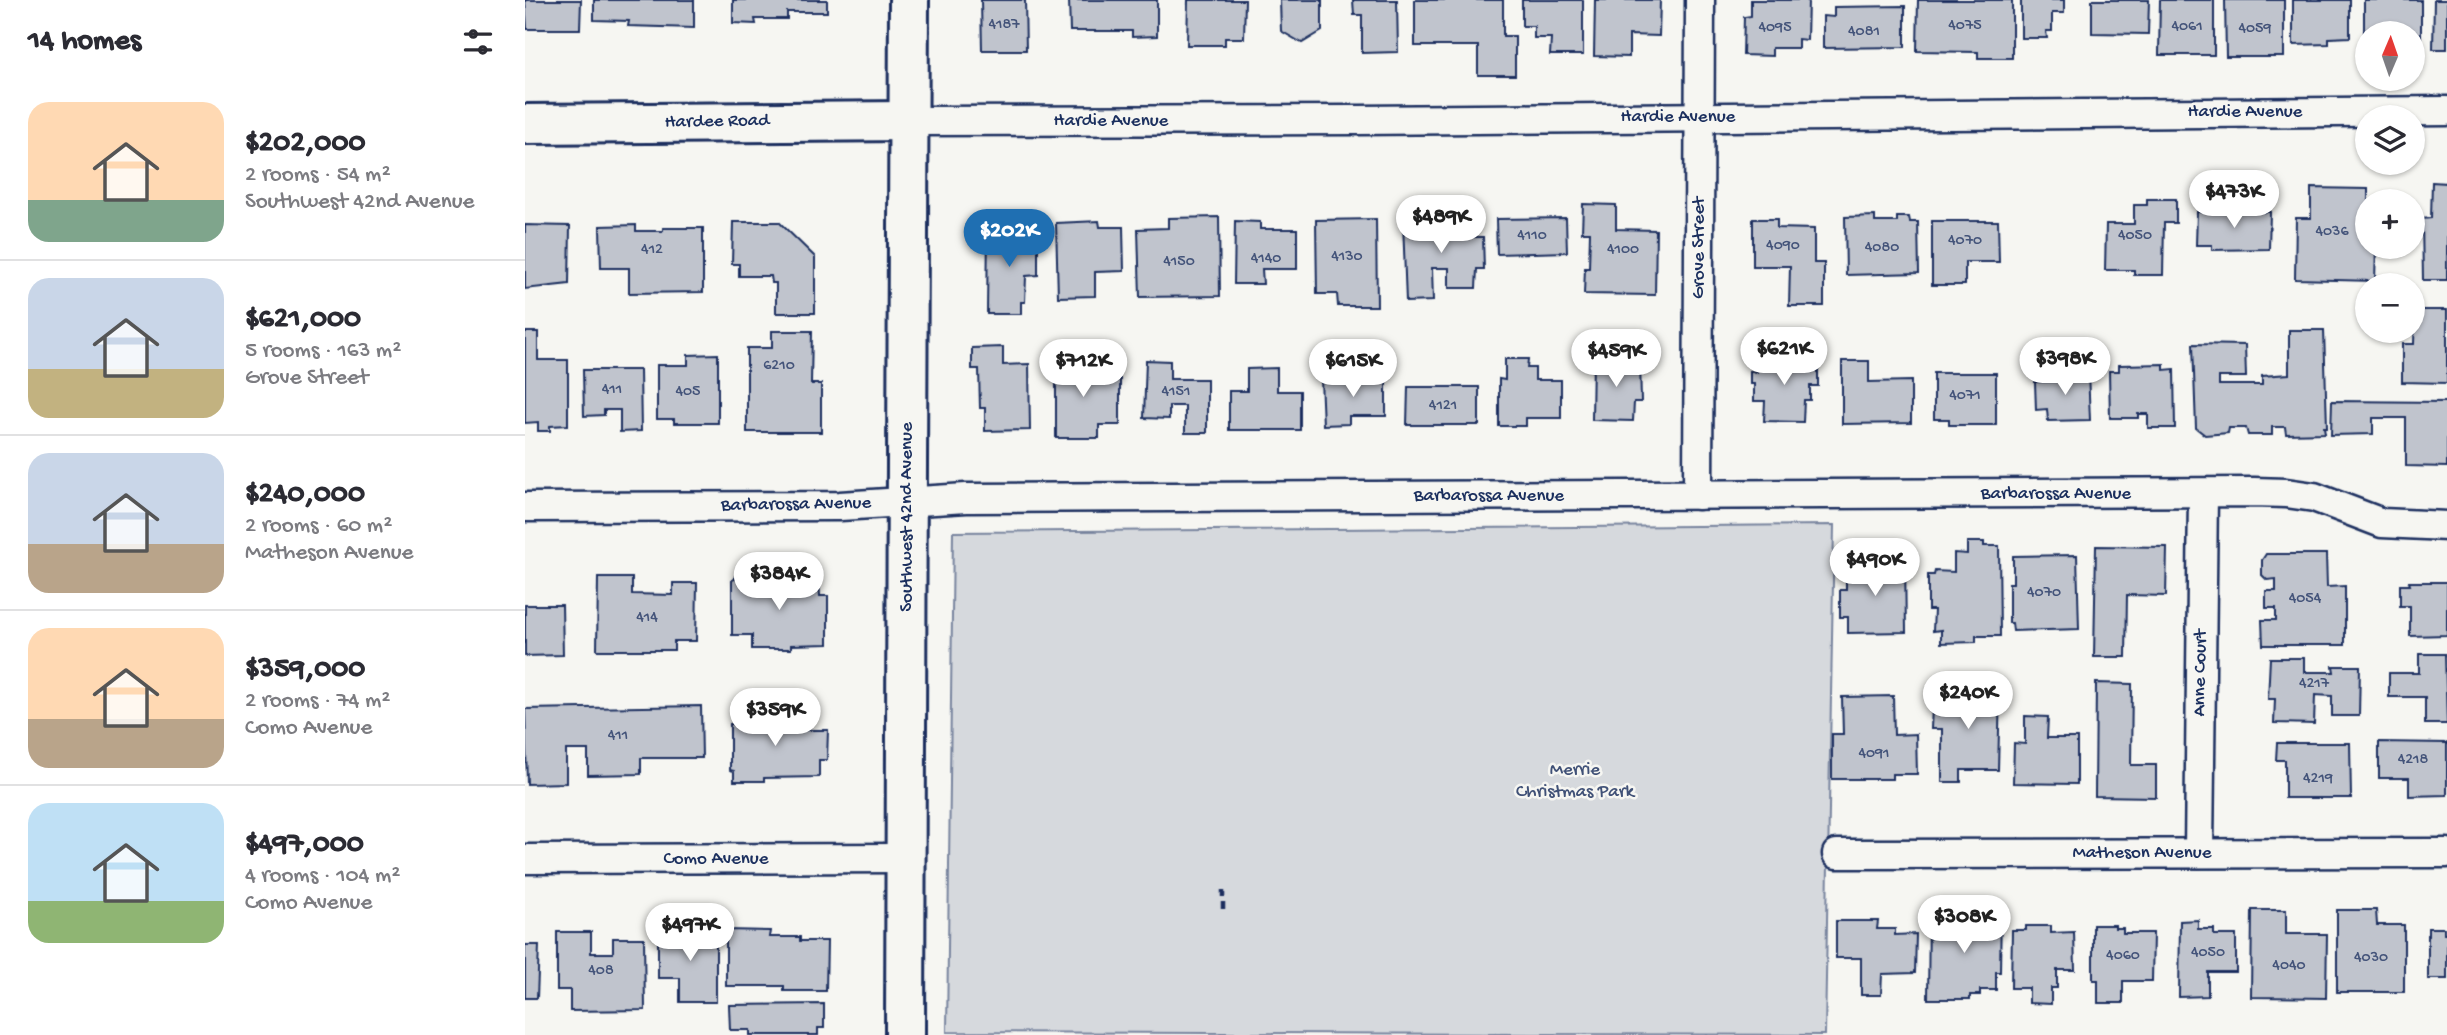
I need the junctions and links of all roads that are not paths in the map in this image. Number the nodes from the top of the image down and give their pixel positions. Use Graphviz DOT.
graph roads {
  1 [pos="909,0"];
  2 [pos="1700,0"];
  3 [pos="2447,111"];
  4 [pos="1699,117"];
  5 [pos="908,121"];
  6 [pos="525,124"];
  7 [pos="2203,493"];
  8 [pos="1698,495"];
  9 [pos="907,502"];
  10 [pos="525,507"];
  11 [pos="2447,526"];
  12 [pos="2199,853"];
  13 [pos="2447,853"];
  14 [pos="1836,855"];
  15 [pos="906,858"];
  16 [pos="525,859"];
  17 [pos="905,1035"];
  1 -- 5 [label="main road, Southwest 42nd Avenue"];
  2 -- 4 [label="street, Grove Street"];
  3 -- 4 [label="street, Hardie Avenue"];
  4 -- 5 [label="street, Hardie Avenue"];
  4 -- 8 [label="street, Grove Street"];
  5 -- 6 [label="main road, Hardee Road"];
  5 -- 9 [label="main road, Southwest 42nd Avenue"];
  7 -- 8 [label="street, Barbarossa Avenue"];
  7 -- 11 [label="street, Barbarossa Avenue"];
  7 -- 12 [label="street, Anne Court"];
  8 -- 9 [label="street, Barbarossa Avenue"];
  9 -- 10 [label="street, Barbarossa Avenue"];
  9 -- 15 [label="main road, Southwest 42nd Avenue"];
  12 -- 13 [label="street, Matheson Avenue"];
  12 -- 14 [label="street, Matheson Avenue"];
  15 -- 16 [label="street, Como Avenue"];
  15 -- 17 [label="main road, Southwest 42nd Avenue"];
}
